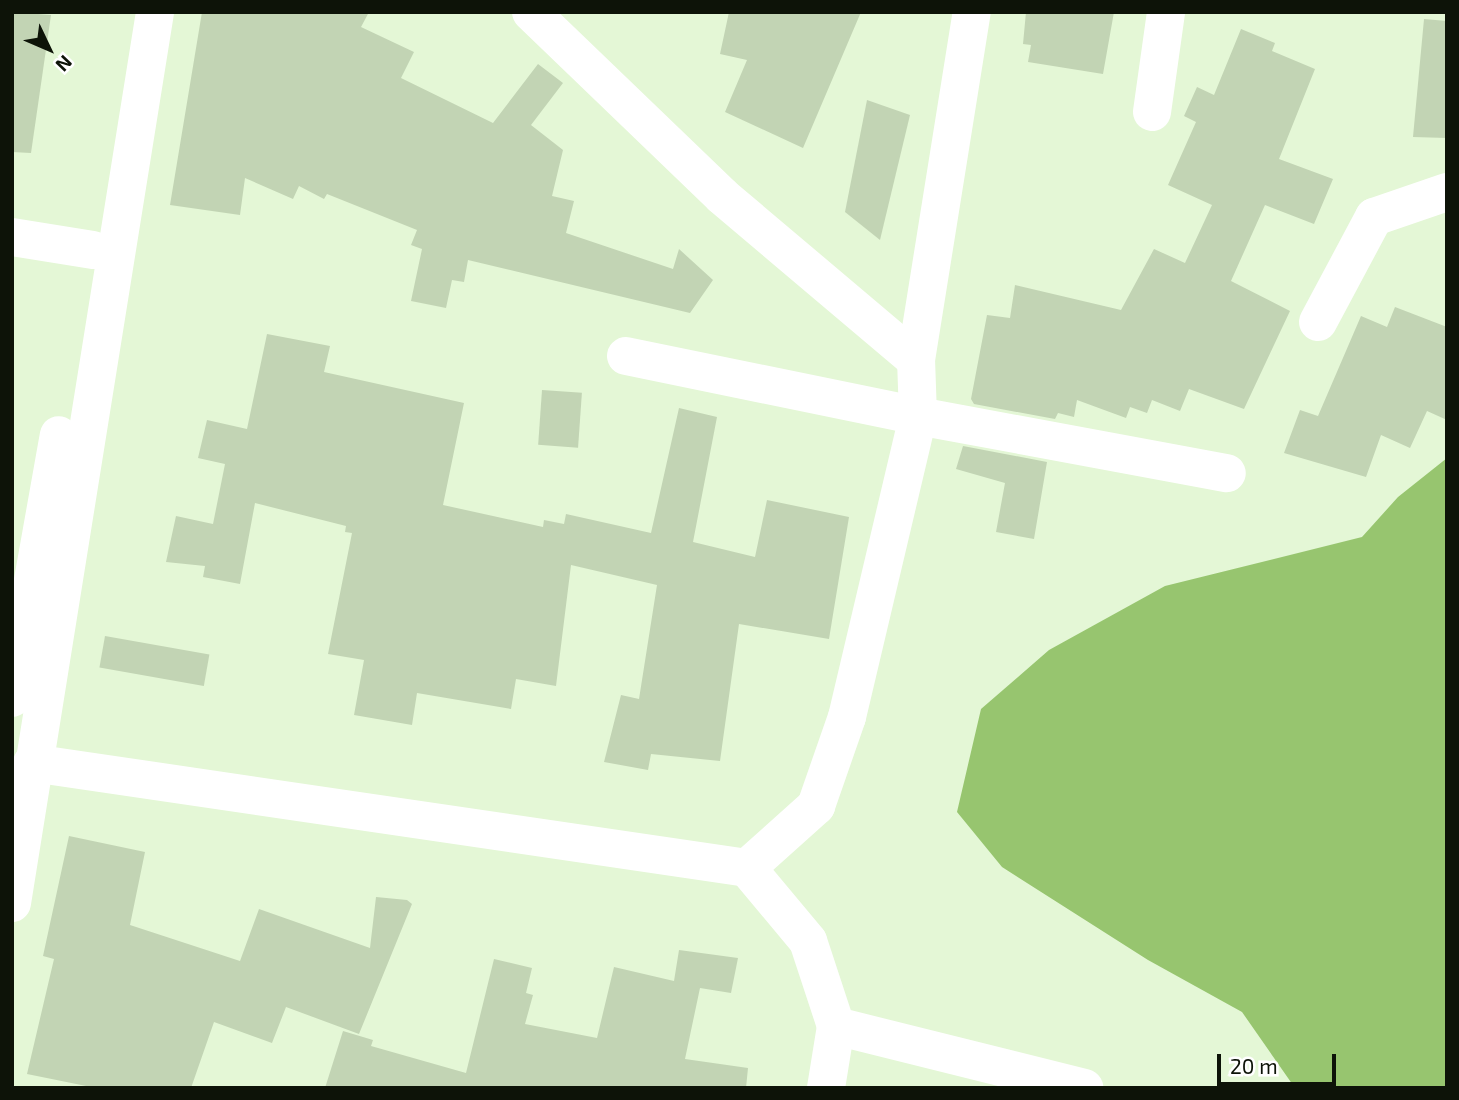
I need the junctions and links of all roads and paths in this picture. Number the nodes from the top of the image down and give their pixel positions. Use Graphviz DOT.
graph roads {
  1 [pos="130,12"];
  2 [pos="155,12"];
  3 [pos="531,12"];
  4 [pos="972,12"];
  5 [pos="1166,12"];
  6 [pos="1152,112"];
  7 [pos="1447,192"];
  8 [pos="12,237"];
  9 [pos="93,250"];
  10 [pos="1318,322"];
  11 [pos="626,356"];
  12 [pos="916,360"];
  13 [pos="918,416"];
  14 [pos="1227,473"];
  15 [pos="12,698"];
  16 [pos="32,763"];
  17 [pos="747,868"];
  18 [pos="12,903"];
  19 [pos="836,1026"];
  20 [pos="827,1088"];
  21 [pos="1084,1088"];
  1 -- 9 [label="street"];
  2 -- 16 [label="street"];
  3 -- 12 [label="street"];
  4 -- 12 [label="street"];
  5 -- 6 [label="street"];
  7 -- 10 [label="street"];
  8 -- 9 [label="street"];
  9 -- 15 [label="street"];
  11 -- 13 [label="street"];
  12 -- 13 [label="street"];
  13 -- 14 [label="street"];
  13 -- 17 [label="street"];
  16 -- 17 [label="street"];
  16 -- 18 [label="street"];
  17 -- 19 [label="street"];
  19 -- 20 [label="street"];
  19 -- 21 [label="street"];
}
